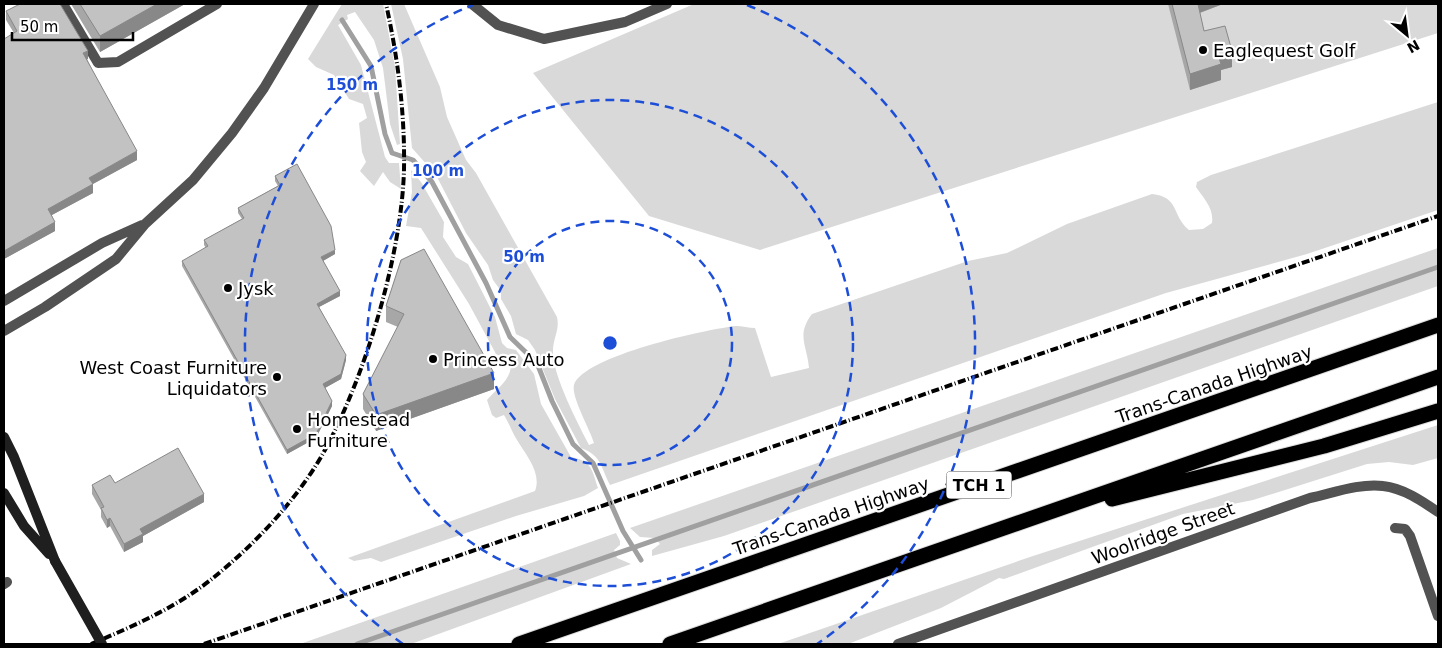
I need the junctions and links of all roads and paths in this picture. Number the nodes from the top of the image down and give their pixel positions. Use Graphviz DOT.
graph roads {
  1 [pos="63,4"];
  2 [pos="217,4"];
  3 [pos="314,4"];
  4 [pos="472,4"];
  5 [pos="667,4"];
  6 [pos="145,224"];
  7 [pos="4,301"];
  8 [pos="1438,325"];
  9 [pos="4,331"];
  10 [pos="1438,377"];
  11 [pos="1438,411"];
  12 [pos="4,437"];
  13 [pos="4,493"];
  14 [pos="1438,512"];
  15 [pos="1012,524"];
  16 [pos="1396,528"];
  17 [pos="55,561"];
  18 [pos="1438,616"];
  19 [pos="102,644"];
  20 [pos="519,644"];
  21 [pos="670,644"];
  22 [pos="898,644"];
  1 -- 2 [label="street"];
  3 -- 6 [label="street"];
  4 -- 5 [label="street"];
  6 -- 7 [label="street"];
  6 -- 9 [label="street"];
  8 -- 20 [label="highway, Trans-Canada Highway / TCH 1"];
  10 -- 15 [label="highway, TCH 1"];
  11 -- 15 [label="highway"];
  12 -- 17 [label="main road"];
  13 -- 17 [label="main road"];
  14 -- 22 [label="street, Woolridge Street"];
  15 -- 21 [label="highway, TCH 1"];
  16 -- 18 [label="street"];
  17 -- 19 [label="main road, bridge"];
}
